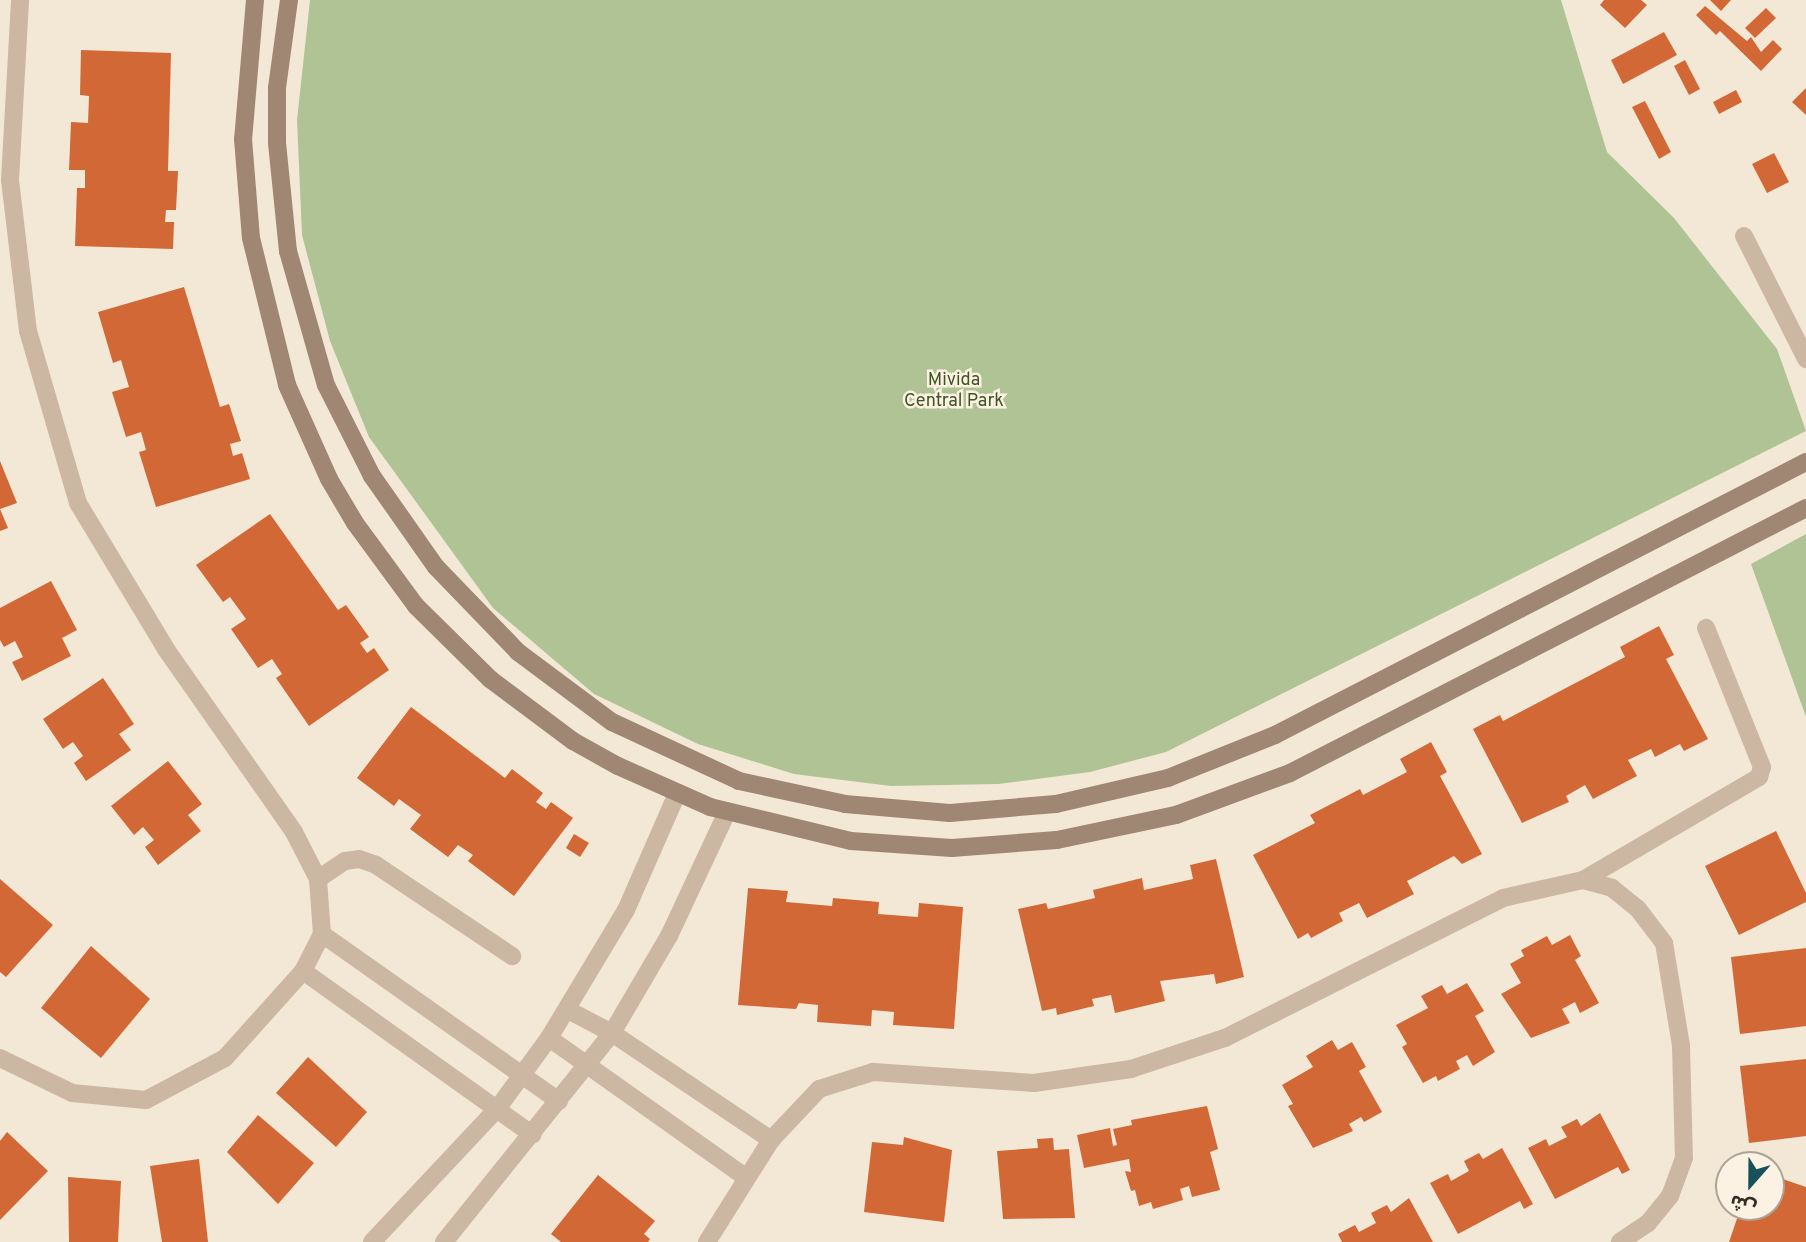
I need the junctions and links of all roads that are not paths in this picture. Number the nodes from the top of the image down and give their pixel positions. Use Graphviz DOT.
graph roads {
  1 [pos="20,0"];
  2 [pos="255,0"];
  3 [pos="289,0"];
  4 [pos="1744,236"];
  5 [pos="1804,351"];
  6 [pos="1806,462"];
  7 [pos="1806,508"];
  8 [pos="1706,628"];
  9 [pos="677,794"];
  10 [pos="727,812"];
  11 [pos="318,880"];
  12 [pos="1583,880"];
  13 [pos="323,934"];
  14 [pos="512,956"];
  15 [pos="303,971"];
  16 [pos="568,1010"];
  17 [pos="612,1032"];
  18 [pos="550,1038"];
  19 [pos="0,1058"];
  20 [pos="587,1065"];
  21 [pos="522,1075"];
  22 [pos="559,1101"];
  23 [pos="497,1109"];
  24 [pos="533,1135"];
  25 [pos="771,1140"];
  26 [pos="747,1178"];
  27 [pos="372,1242"];
  28 [pos="444,1242"];
  29 [pos="707,1242"];
  30 [pos="1620,1242"];
  1 -- 11 [label="street"];
  2 -- 9 [label="street"];
  3 -- 6 [label="street"];
  4 -- 5 [label="street"];
  7 -- 10 [label="street"];
  8 -- 12 [label="street"];
  9 -- 10 [label="street"];
  9 -- 16 [label="street"];
  10 -- 17 [label="street"];
  11 -- 13 [label="street"];
  11 -- 14 [label="street"];
  12 -- 25 [label="street"];
  12 -- 30 [label="street"];
  13 -- 15 [label="street"];
  13 -- 21 [label="street"];
  15 -- 19 [label="street"];
  15 -- 23 [label="street"];
  16 -- 17 [label="street"];
  16 -- 18 [label="street"];
  17 -- 20 [label="street"];
  17 -- 25 [label="street"];
  18 -- 20 [label="street"];
  18 -- 21 [label="street"];
  20 -- 22 [label="street"];
  20 -- 26 [label="street"];
  21 -- 22 [label="street"];
  21 -- 23 [label="street"];
  22 -- 24 [label="street"];
  23 -- 24 [label="street"];
  23 -- 27 [label="street"];
  24 -- 28 [label="street"];
  25 -- 26 [label="street"];
  26 -- 29 [label="street"];
}
